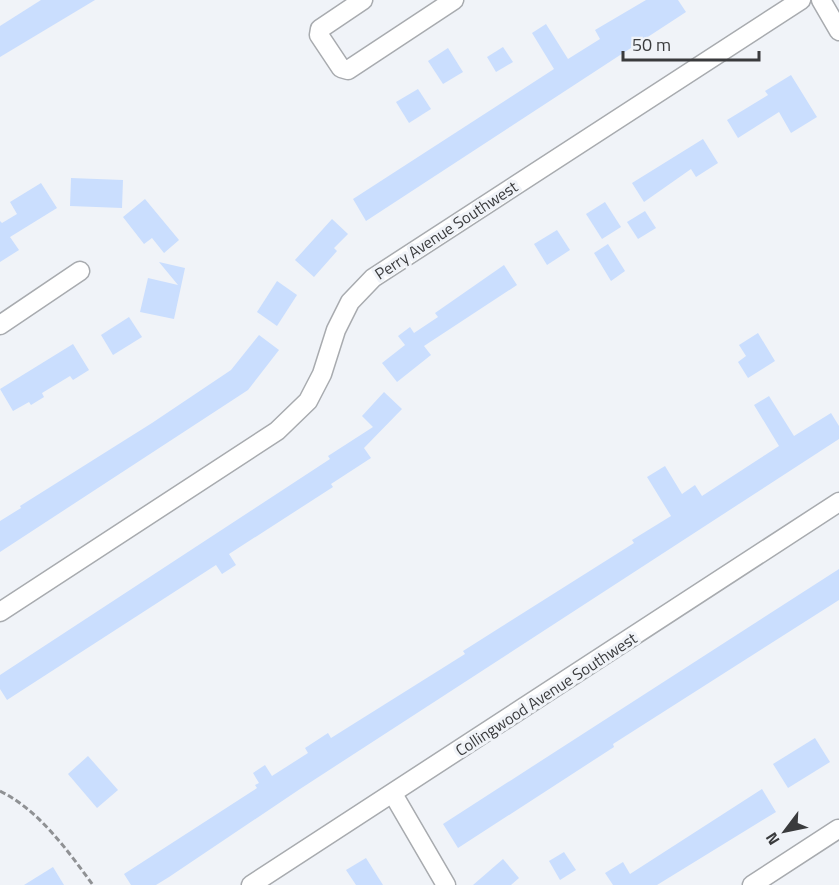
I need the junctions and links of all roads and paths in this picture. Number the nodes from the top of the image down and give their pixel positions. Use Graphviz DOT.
graph roads {
  1 [pos="363,0"];
  2 [pos="454,0"];
  3 [pos="801,0"];
  4 [pos="829,3"];
  5 [pos="839,31"];
  6 [pos="80,271"];
  7 [pos="0,325"];
  8 [pos="839,501"];
  9 [pos="0,612"];
  10 [pos="0,791"];
  11 [pos="393,794"];
  12 [pos="838,830"];
  13 [pos="93,885"];
  14 [pos="251,885"];
  15 [pos="446,885"];
  16 [pos="752,885"];
  1 -- 2 [label="street"];
  3 -- 9 [label="street, Perry Avenue Southwest"];
  4 -- 5 [label="street"];
  6 -- 7 [label="street"];
  8 -- 11 [label="street, Collingwood Avenue Southwest"];
  10 -- 13 [label="path"];
  11 -- 14 [label="street, Collingwood Avenue Southwest"];
  11 -- 15 [label="street"];
  12 -- 16 [label="street"];
}
